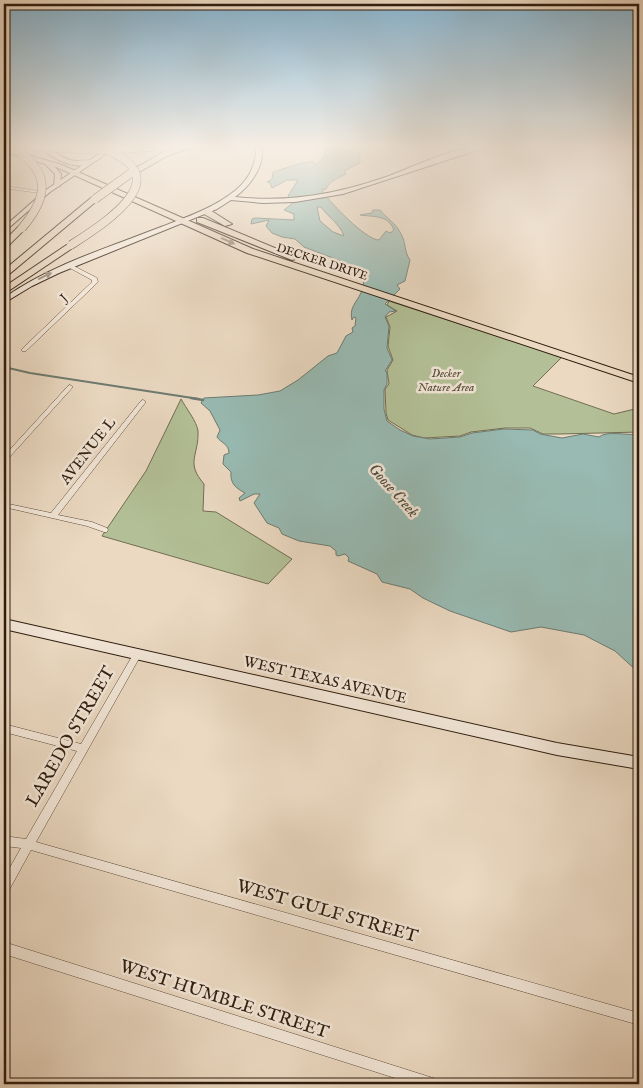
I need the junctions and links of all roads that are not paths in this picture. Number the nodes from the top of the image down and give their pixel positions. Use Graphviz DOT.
graph roads {
  1 [pos="41,198"];
  2 [pos="42,198"];
  3 [pos="83,198"];
  4 [pos="97,198"];
  5 [pos="131,198"];
  6 [pos="131,198"];
  7 [pos="149,198"];
  8 [pos="230,198"];
  9 [pos="307,198"];
  10 [pos="208,212"];
  11 [pos="193,217"];
  12 [pos="184,221"];
  13 [pos="4,230"];
  14 [pos="4,245"];
  15 [pos="4,262"];
  16 [pos="304,262"];
  17 [pos="70,266"];
  18 [pos="4,274"];
  19 [pos="351,281"];
  20 [pos="4,291"];
  21 [pos="401,297"];
  22 [pos="4,301"];
  23 [pos="24,350"];
  24 [pos="639,371"];
  25 [pos="639,380"];
  26 [pos="70,387"];
  27 [pos="143,402"];
  28 [pos="4,460"];
  29 [pos="4,505"];
  30 [pos="53,516"];
  31 [pos="104,530"];
  32 [pos="4,624"];
  33 [pos="136,655"];
  34 [pos="4,728"];
  35 [pos="83,748"];
  36 [pos="639,763"];
  37 [pos="4,841"];
  38 [pos="28,844"];
  39 [pos="4,888"];
  40 [pos="4,948"];
  41 [pos="639,1019"];
  42 [pos="433,1084"];
  1 -- 13 [label="main road"];
  2 -- 14 [label="highway, bridge"];
  3 -- 15 [label="highway"];
  4 -- 18 [label="highway, bridge"];
  5 -- 20 [label="highway, bridge"];
  6 -- 12 [label="main road, DECKER DRIVE"];
  7 -- 11 [label="main road, DECKER DRIVE"];
  8 -- 9 [label="main road"];
  8 -- 10 [label="main road"];
  10 -- 11 [label="main road"];
  10 -- 16 [label="main road"];
  11 -- 12 [label="main road"];
  11 -- 16 [label="main road, DECKER DRIVE"];
  12 -- 17 [label="main road"];
  12 -- 19 [label="main road, DECKER DRIVE, one-way"];
  16 -- 19 [label="main road, DECKER DRIVE"];
  22 -- 17 [label="main road, one-way"];
  17 -- 23 [label="street, J"];
  19 -- 21 [label="main road, DECKER DRIVE"];
  21 -- 24 [label="main road, DECKER DRIVE"];
  21 -- 25 [label="main road, DECKER DRIVE"];
  26 -- 28 [label="street"];
  27 -- 30 [label="street, AVENUE L"];
  29 -- 30 [label="street"];
  30 -- 31 [label="street"];
  32 -- 33 [label="main road, WEST TEXAS AVENUE"];
  33 -- 35 [label="street, LAREDO STREET"];
  33 -- 36 [label="main road, WEST TEXAS AVENUE"];
  34 -- 35 [label="street"];
  35 -- 38 [label="street, LAREDO STREET"];
  37 -- 38 [label="street, WEST GULF STREET"];
  38 -- 39 [label="street, LAREDO STREET"];
  38 -- 41 [label="street, WEST GULF STREET"];
  40 -- 42 [label="street, WEST HUMBLE STREET"];
}
